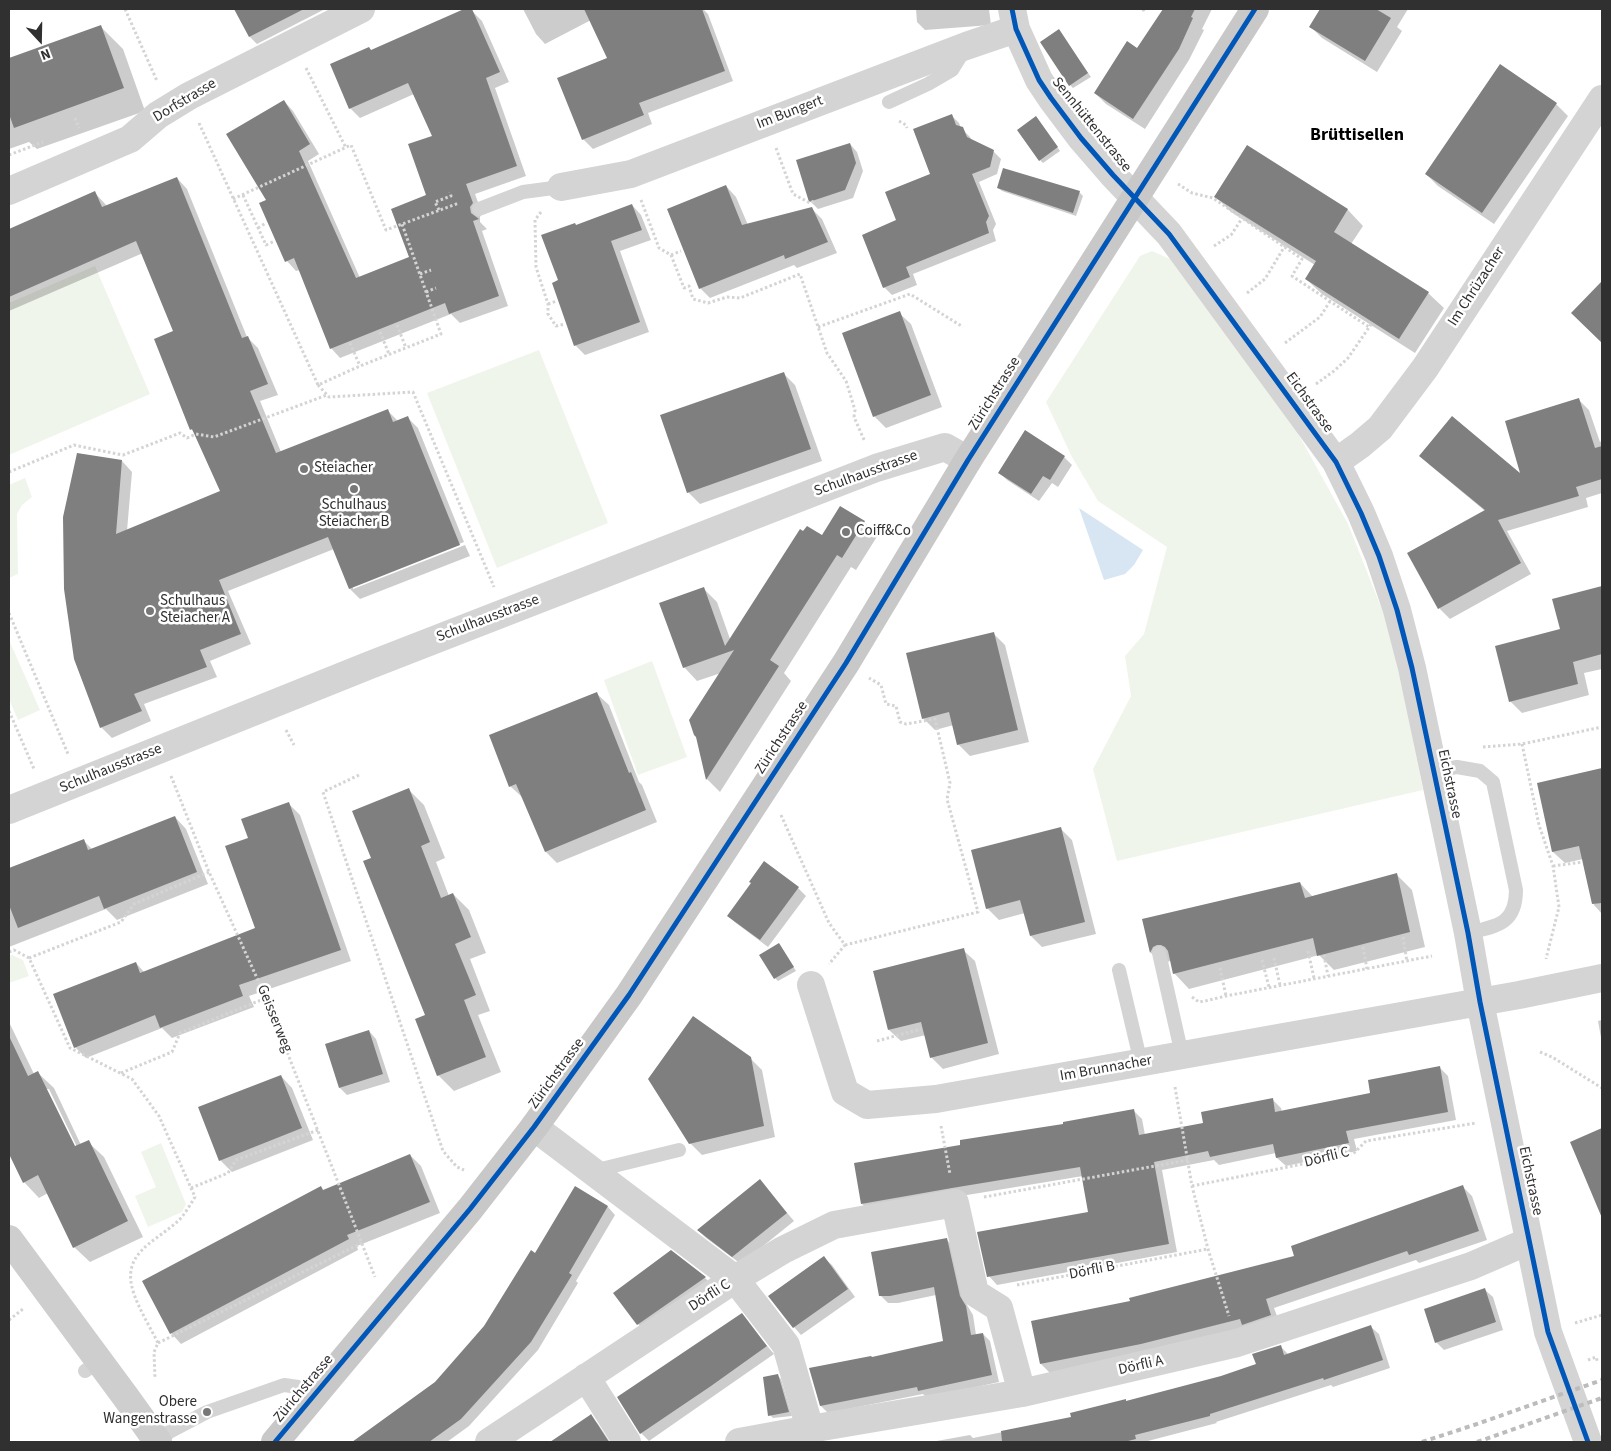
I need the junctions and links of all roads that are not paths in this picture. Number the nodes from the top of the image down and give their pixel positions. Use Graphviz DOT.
graph roads {
  1 [pos="361,9"];
  2 [pos="1255,9"];
  3 [pos="1014,19"];
  4 [pos="966,46"];
  5 [pos="1602,98"];
  6 [pos="889,102"];
  7 [pos="561,187"];
  8 [pos="9,191"];
  9 [pos="1135,198"];
  10 [pos="479,209"];
  11 [pos="968,460"];
  12 [pos="1336,462"];
  13 [pos="1433,771"];
  14 [pos="9,810"];
  15 [pos="1468,933"];
  16 [pos="1159,953"];
  17 [pos="1119,970"];
  18 [pos="1602,978"];
  19 [pos="810,985"];
  20 [pos="1480,1002"];
  21 [pos="1141,1063"];
  22 [pos="1178,1068"];
  23 [pos="534,1127"];
  24 [pos="679,1150"];
  25 [pos="592,1172"];
  26 [pos="9,1239"];
  27 [pos="1530,1241"];
  28 [pos="735,1279"];
  29 [pos="586,1377"];
  30 [pos="320,1390"];
  31 [pos="1022,1393"];
  32 [pos="810,1428"];
  33 [pos="158,1442"];
  34 [pos="275,1442"];
  35 [pos="489,1442"];
  36 [pos="627,1442"];
  37 [pos="739,1442"];
  38 [pos="1588,1442"];
  1 -- 8 [label="street, Dorfstrasse"];
  2 -- 9 [label="main road, Zürichstrasse"];
  3 -- 4 [label="street, Im Bungert"];
  3 -- 9 [label="street, Sennhüttenstrasse"];
  4 -- 6 [label="lane"];
  4 -- 7 [label="street, Im Bungert"];
  5 -- 12 [label="street, Im Chrüzacher"];
  7 -- 10 [label="lane"];
  9 -- 11 [label="main road, Zürichstrasse"];
  9 -- 12 [label="street, Eichstrasse"];
  11 -- 14 [label="street, Schulhausstrasse"];
  11 -- 23 [label="main road, Zürichstrasse"];
  12 -- 13 [label="street, Eichstrasse"];
  13 -- 15 [label="street, Eichstrasse"];
  13 -- 15 [label="lane"];
  15 -- 20 [label="street, Eichstrasse"];
  16 -- 22 [label="lane"];
  17 -- 21 [label="lane"];
  18 -- 20 [label="street, Im Brunnacher"];
  19 -- 21 [label="street, Im Brunnacher"];
  20 -- 22 [label="street, Im Brunnacher"];
  20 -- 27 [label="street, Eichstrasse"];
  21 -- 22 [label="street, Im Brunnacher"];
  23 -- 25 [label="street"];
  23 -- 30 [label="main road, Zürichstrasse"];
  24 -- 25 [label="lane"];
  25 -- 28 [label="street"];
  26 -- 33 [label="street"];
  27 -- 31 [label="street, Dörfli A"];
  27 -- 38 [label="street, Eichstrasse"];
  28 -- 29 [label="street, Dörfli C"];
  28 -- 31 [label="street, Dörfli C"];
  28 -- 32 [label="street"];
  29 -- 35 [label="street, Dörfli C"];
  29 -- 36 [label="street"];
  30 -- 33 [label="lane"];
  30 -- 34 [label="main road, Zürichstrasse"];
  31 -- 32 [label="street, Dörfli A"];
  32 -- 37 [label="street, Dörfli A"];
}
